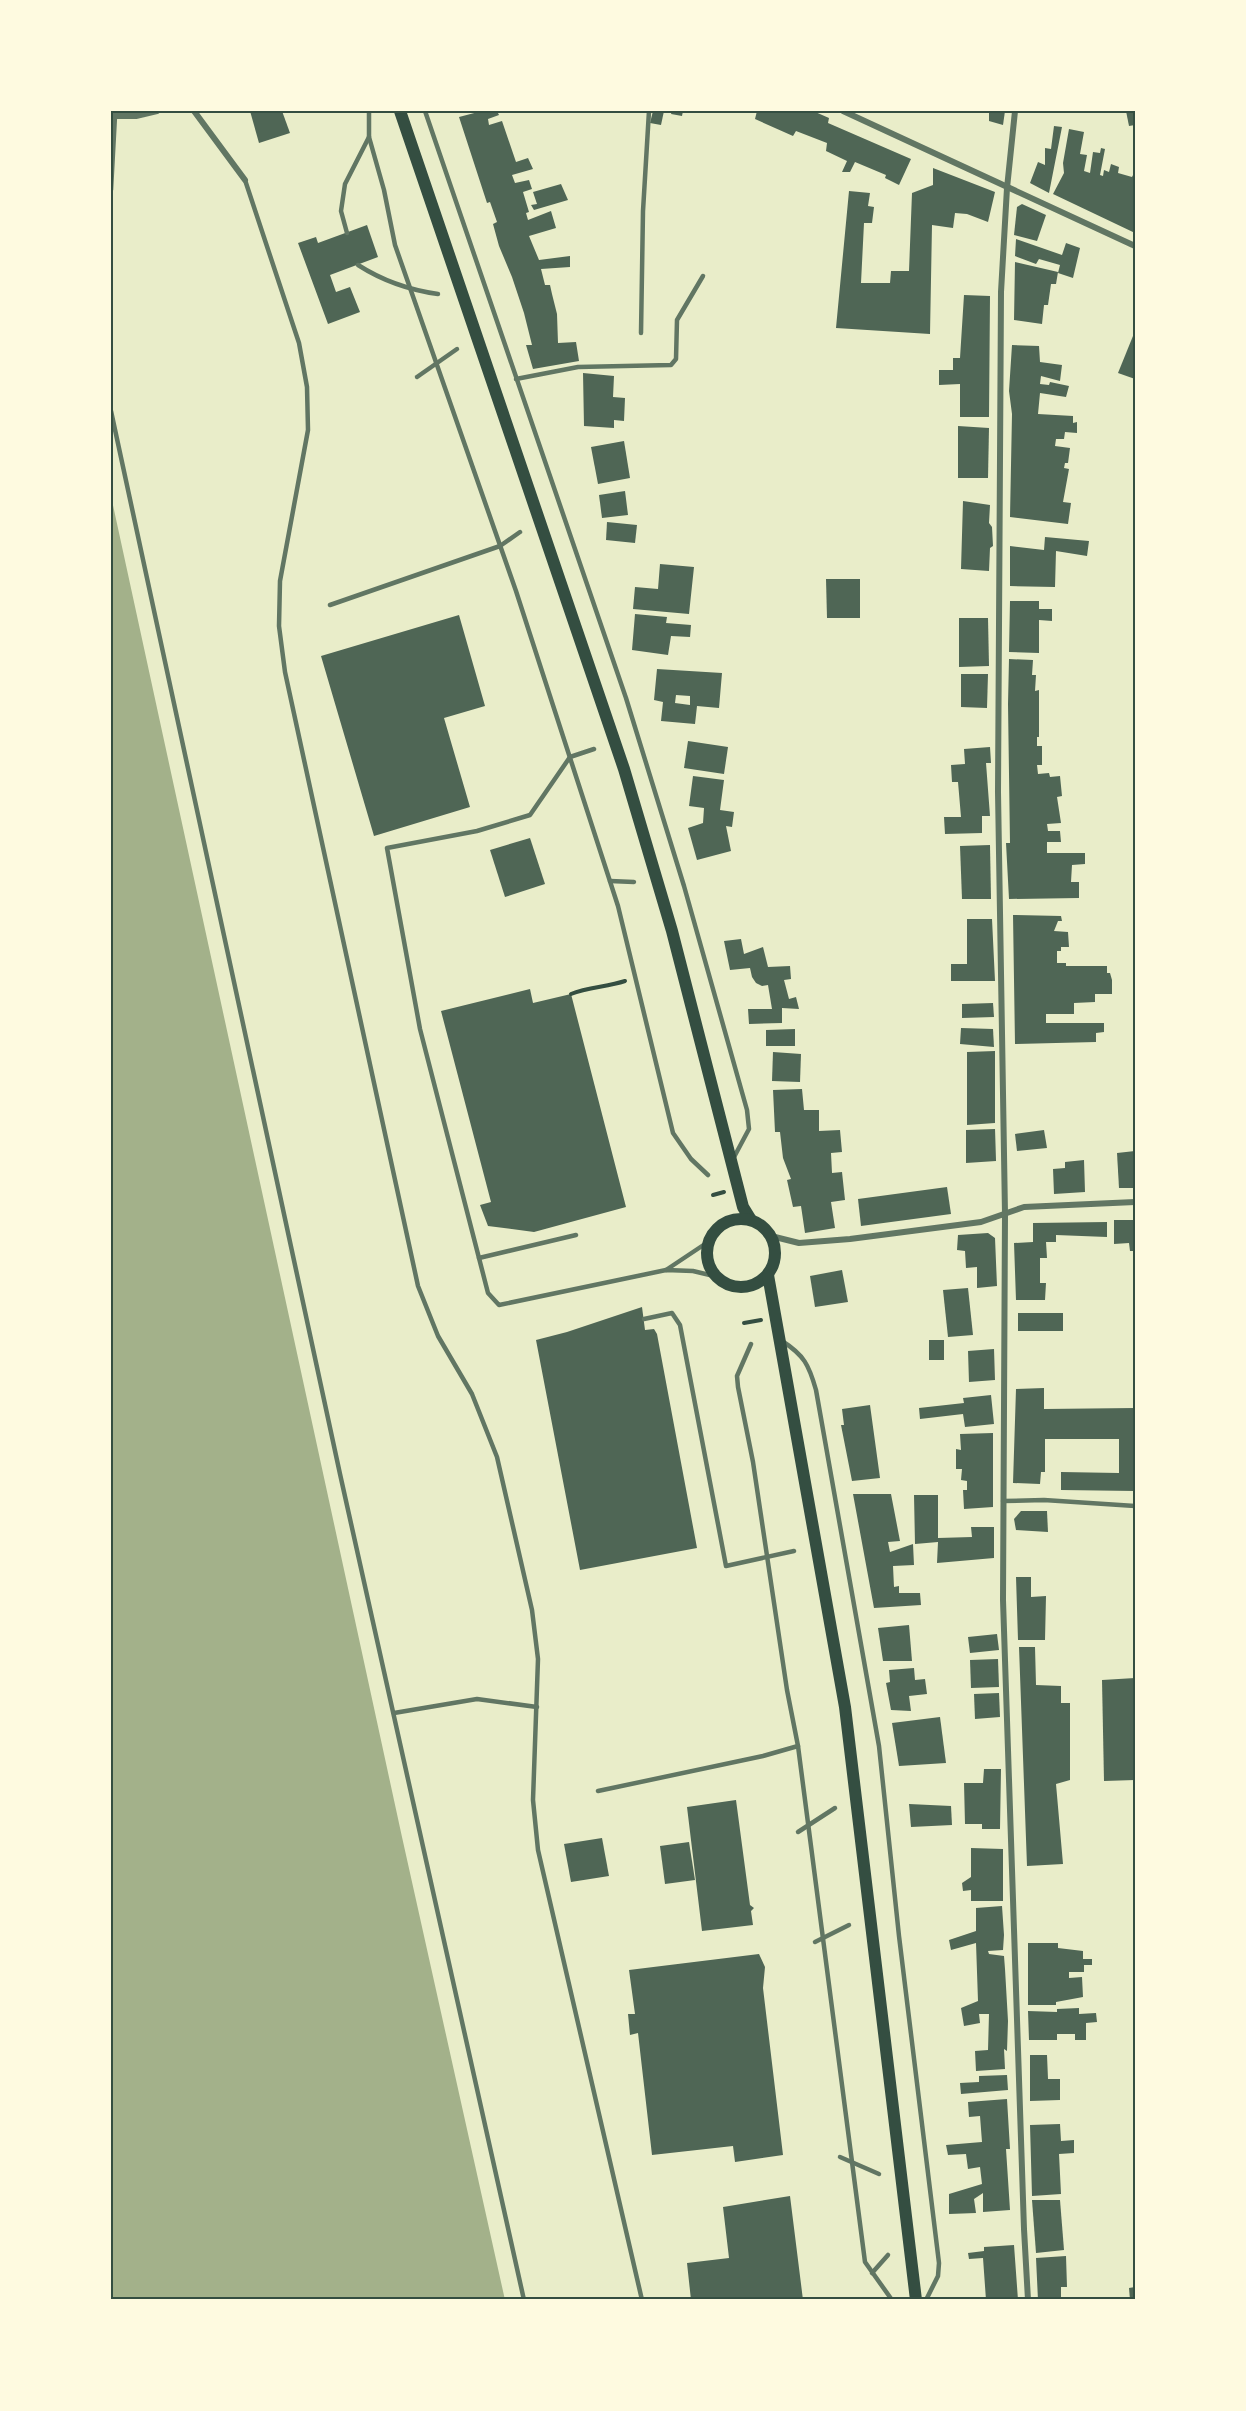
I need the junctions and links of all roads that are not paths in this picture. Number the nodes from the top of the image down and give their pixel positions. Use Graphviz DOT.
graph roads {
  1 [pos="157,111"];
  2 [pos="194,111"];
  3 [pos="369,111"];
  4 [pos="400,111"];
  5 [pos="425,111"];
  6 [pos="649,111"];
  7 [pos="843,111"];
  8 [pos="1016,111"];
  9 [pos="115,113"];
  10 [pos="369,137"];
  11 [pos="245,180"];
  12 [pos="1006,188"];
  13 [pos="111,190"];
  14 [pos="347,233"];
  15 [pos="1135,246"];
  16 [pos="358,265"];
  17 [pos="703,276"];
  18 [pos="411,290"];
  19 [pos="438,294"];
  20 [pos="641,333"];
  21 [pos="457,349"];
  22 [pos="436,363"];
  23 [pos="417,377"];
  24 [pos="516,379"];
  25 [pos="111,411"];
  26 [pos="520,532"];
  27 [pos="500,546"];
  28 [pos="330,605"];
  29 [pos="594,749"];
  30 [pos="570,757"];
  31 [pos="610,881"];
  32 [pos="634,882"];
  33 [pos="732,1161"];
  34 [pos="708,1175"];
  35 [pos="1135,1202"];
  36 [pos="1005,1214"];
  37 [pos="751,1220"];
  38 [pos="576,1235"];
  39 [pos="771,1236"];
  40 [pos="708,1242"];
  41 [pos="479,1258"];
  42 [pos="666,1270"];
  43 [pos="768,1275"];
  44 [pos="714,1276"];
  45 [pos="644,1319"];
  46 [pos="778,1339"];
  47 [pos="751,1344"];
  48 [pos="1004,1501"];
  49 [pos="1135,1506"];
  50 [pos="794,1551"];
  51 [pos="768,1558"];
  52 [pos="537,1707"];
  53 [pos="394,1713"];
  54 [pos="798,1746"];
  55 [pos="598,1791"];
  56 [pos="835,1808"];
  57 [pos="809,1825"];
  58 [pos="798,1832"];
  59 [pos="849,1925"];
  60 [pos="824,1938"];
  61 [pos="815,1942"];
  62 [pos="840,2157"];
  63 [pos="852,2162"];
  64 [pos="879,2174"];
  65 [pos="888,2255"];
  66 [pos="872,2273"];
  67 [pos="524,2300"];
  68 [pos="642,2300"];
  69 [pos="892,2300"];
  70 [pos="916,2300"];
  71 [pos="926,2300"];
  72 [pos="1028,2300"];
  1 -- 9 [label="street"];
  2 -- 11 [label="street"];
  3 -- 10 [label="lane"];
  4 -- 33 [label="main road"];
  5 -- 24 [label="lane"];
  6 -- 20 [label="lane"];
  7 -- 12 [label="street"];
  8 -- 12 [label="street"];
  9 -- 13 [label="lane"];
  10 -- 14 [label="lane"];
  10 -- 18 [label="lane"];
  11 -- 52 [label="lane"];
  12 -- 15 [label="street"];
  12 -- 36 [label="street"];
  16 -- 18 [label="lane"];
  17 -- 24 [label="lane"];
  18 -- 19 [label="lane"];
  18 -- 22 [label="lane"];
  21 -- 22 [label="lane"];
  22 -- 23 [label="lane"];
  22 -- 27 [label="lane"];
  24 -- 33 [label="lane"];
  25 -- 53 [label="lane"];
  26 -- 27 [label="lane"];
  27 -- 28 [label="lane"];
  27 -- 30 [label="lane"];
  29 -- 30 [label="lane"];
  30 -- 31 [label="lane"];
  30 -- 41 [label="lane"];
  31 -- 32 [label="lane"];
  31 -- 34 [label="lane"];
  33 -- 37 [label="main road"];
  35 -- 36 [label="street"];
  36 -- 39 [label="street"];
  36 -- 48 [label="street"];
  37 -- 39 [label="main road"];
  37 -- 40 [label="main road"];
  38 -- 41 [label="lane"];
  39 -- 43 [label="main road"];
  40 -- 42 [label="lane"];
  40 -- 44 [label="main road"];
  41 -- 42 [label="lane"];
  42 -- 44 [label="lane"];
  43 -- 44 [label="main road"];
  43 -- 46 [label="main road"];
  45 -- 51 [label="lane"];
  46 -- 70 [label="main road"];
  46 -- 71 [label="lane"];
  47 -- 51 [label="lane"];
  48 -- 49 [label="lane"];
  48 -- 72 [label="street"];
  50 -- 51 [label="lane"];
  51 -- 54 [label="lane"];
  52 -- 53 [label="lane"];
  52 -- 68 [label="lane"];
  53 -- 67 [label="lane"];
  54 -- 55 [label="lane"];
  54 -- 57 [label="lane"];
  56 -- 57 [label="lane"];
  57 -- 58 [label="lane"];
  57 -- 60 [label="lane"];
  59 -- 60 [label="lane"];
  60 -- 61 [label="lane"];
  60 -- 63 [label="lane"];
  62 -- 63 [label="lane"];
  63 -- 64 [label="lane"];
  63 -- 66 [label="lane"];
  65 -- 66 [label="lane"];
  66 -- 69 [label="lane"];
}
